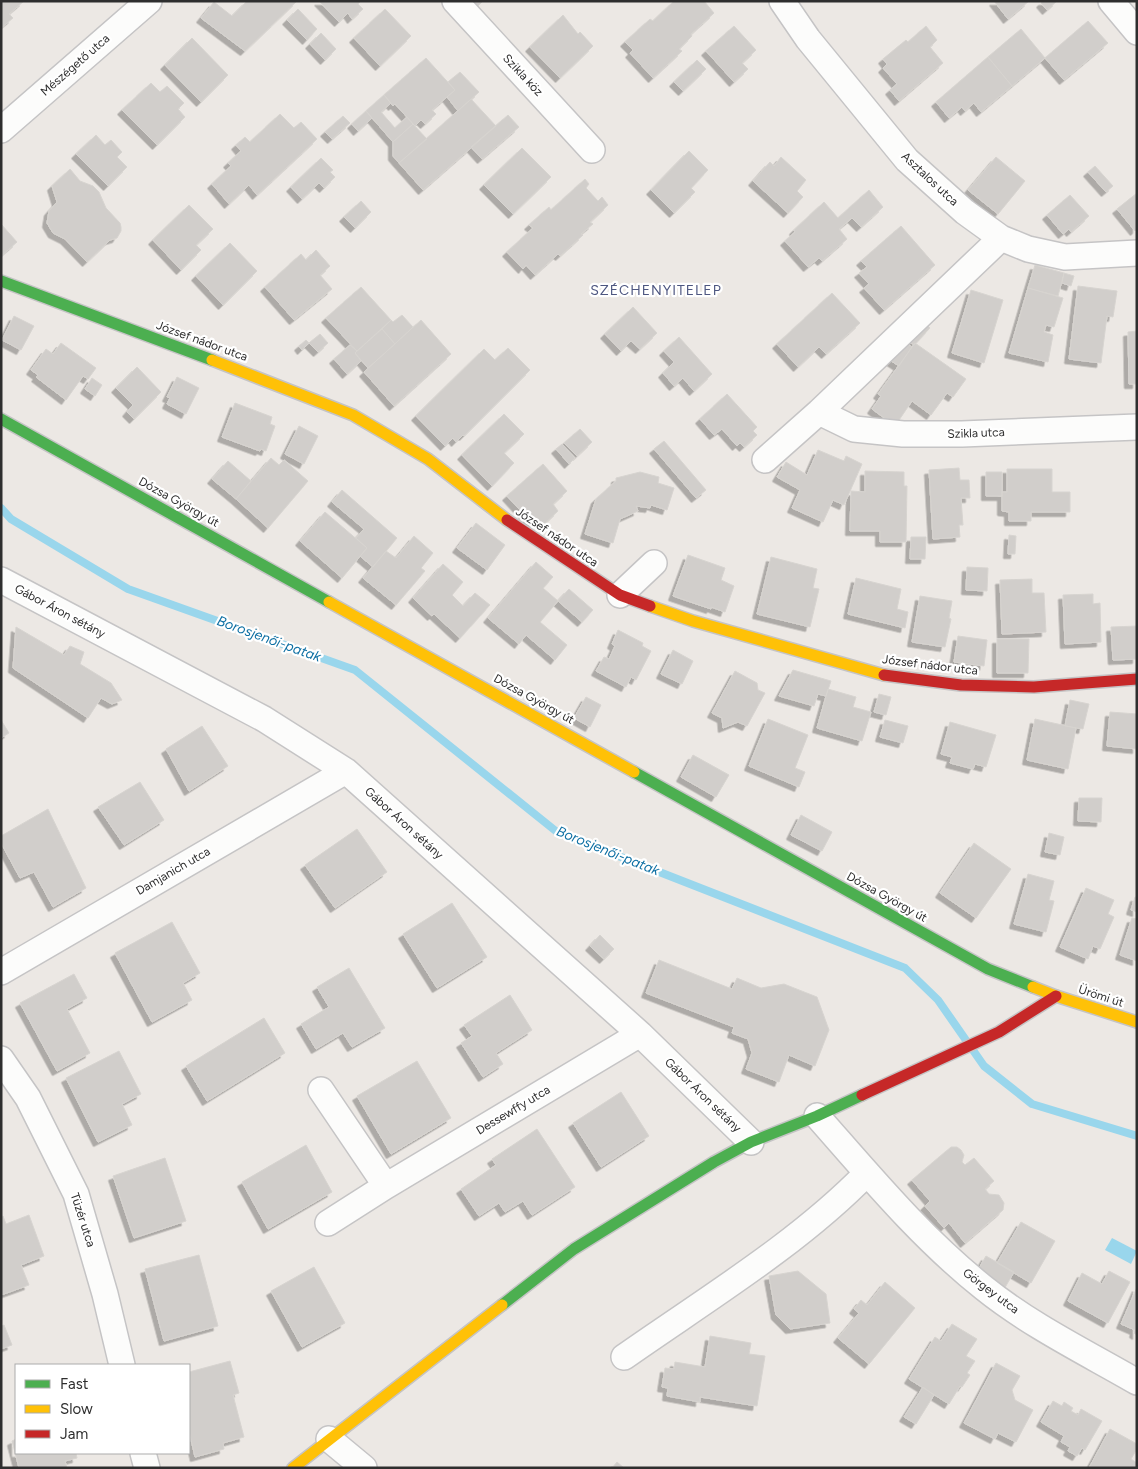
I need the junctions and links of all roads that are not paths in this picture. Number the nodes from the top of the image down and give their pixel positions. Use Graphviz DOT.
graph roads {
  1 [pos="149,1"];
  2 [pos="455,1"];
  3 [pos="782,1"];
  4 [pos="1111,1"];
  5 [pos="1137,32"];
  6 [pos="1,130"];
  7 [pos="592,150"];
  8 [pos="1001,238"];
  9 [pos="1137,253"];
  10 [pos="1,281"];
  11 [pos="819,412"];
  12 [pos="1,419"];
  13 [pos="1137,427"];
  14 [pos="764,460"];
  15 [pos="654,563"];
  16 [pos="1,580"];
  17 [pos="620,594"];
  18 [pos="1137,679"];
  19 [pos="346,771"];
  20 [pos="1,972"];
  21 [pos="1056,996"];
  22 [pos="1137,1022"];
  23 [pos="640,1034"];
  24 [pos="1,1059"];
  25 [pos="321,1090"];
  26 [pos="817,1116"];
  27 [pos="751,1142"];
  28 [pos="867,1173"];
  29 [pos="386,1186"];
  30 [pos="328,1223"];
  31 [pos="624,1357"];
  32 [pos="122,1364"];
  33 [pos="1137,1382"];
  34 [pos="329,1439"];
  35 [pos="143,1454"];
  36 [pos="147,1468"];
  37 [pos="293,1468"];
  38 [pos="364,1468"];
  1 -- 6 [label="street, Mészégető utca"];
  2 -- 7 [label="street, Szikla köz"];
  3 -- 8 [label="street, Asztalos utca"];
  4 -- 5 [label="street"];
  8 -- 9 [label="street, Asztalos utca"];
  8 -- 11 [label="street"];
  10 -- 17 [label="street, József nádor utca"];
  11 -- 13 [label="street, Szikla utca"];
  11 -- 14 [label="street"];
  12 -- 21 [label="street, Dózsa György út"];
  15 -- 17 [label="street"];
  16 -- 19 [label="street, Gábor Áron sétány"];
  17 -- 18 [label="street, József nádor utca"];
  19 -- 20 [label="street, Damjanich utca"];
  19 -- 23 [label="street, Gábor Áron sétány"];
  21 -- 22 [label="street, Ürömi út"];
  21 -- 26 [label="street"];
  23 -- 27 [label="street, Gábor Áron sétány"];
  23 -- 29 [label="street, Dessewffy utca"];
  24 -- 32 [label="street, Tüzér utca"];
  25 -- 29 [label="street"];
  26 -- 27 [label="street"];
  26 -- 28 [label="street, Görgey utca"];
  27 -- 34 [label="street"];
  28 -- 31 [label="street"];
  28 -- 33 [label="street, Görgey utca"];
  29 -- 30 [label="street, Dessewffy utca"];
  34 -- 37 [label="street"];
  34 -- 38 [label="street"];
  35 -- 36 [label="street"];
}
